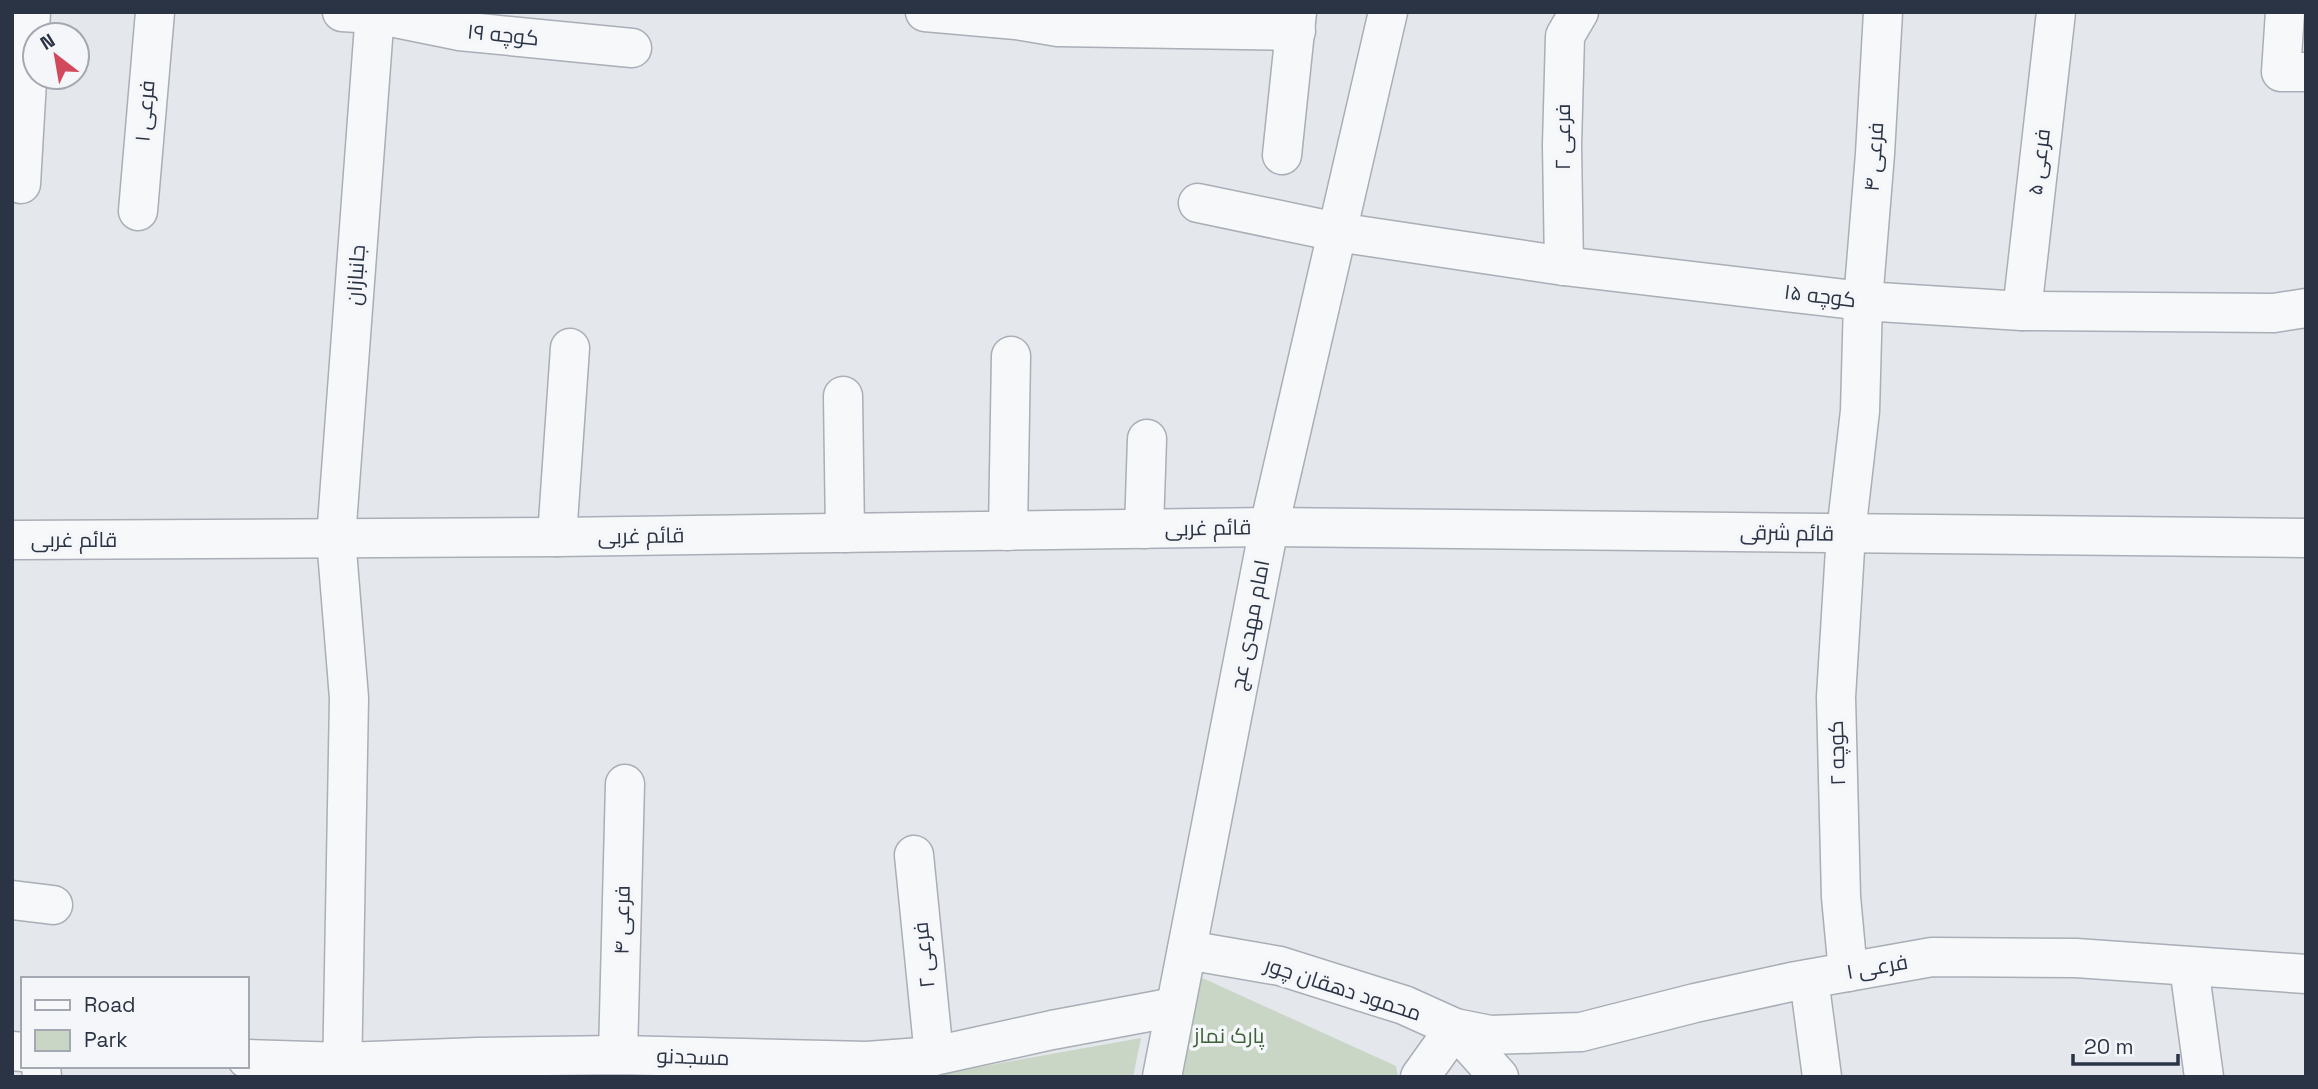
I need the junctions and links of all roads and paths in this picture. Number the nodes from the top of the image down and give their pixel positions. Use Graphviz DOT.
graph roads {
  1 [pos="31,12"];
  2 [pos="155,12"];
  3 [pos="925,12"];
  4 [pos="1388,12"];
  5 [pos="1579,12"];
  6 [pos="1883,12"];
  7 [pos="2056,12"];
  8 [pos="2285,12"];
  9 [pos="364,13"];
  10 [pos="1016,16"];
  11 [pos="1297,22"];
  12 [pos="632,48"];
  13 [pos="2306,72"];
  14 [pos="1282,155"];
  15 [pos="21,184"];
  16 [pos="1198,203"];
  17 [pos="138,211"];
  18 [pos="1337,232"];
  19 [pos="1564,266"];
  20 [pos="1863,301"];
  21 [pos="2306,308"];
  22 [pos="2022,311"];
  23 [pos="570,348"];
  24 [pos="1011,356"];
  25 [pos="843,396"];
  26 [pos="1147,439"];
  27 [pos="1269,527"];
  28 [pos="1144,529"];
  29 [pos="1008,531"];
  30 [pos="845,533"];
  31 [pos="1846,533"];
  32 [pos="557,537"];
  33 [pos="336,538"];
  34 [pos="2306,538"];
  35 [pos="12,540"];
  36 [pos="625,784"];
  37 [pos="914,855"];
  38 [pos="12,900"];
  39 [pos="53,905"];
  40 [pos="1187,950"];
  41 [pos="2189,967"];
  42 [pos="1848,972"];
  43 [pos="2306,974"];
  44 [pos="1809,979"];
  45 [pos="1175,1007"];
  46 [pos="1455,1028"];
  47 [pos="618,1055"];
  48 [pos="934,1056"];
  49 [pos="248,1059"];
  50 [pos="342,1069"];
  51 [pos="867,1069"];
  52 [pos="1162,1077"];
  53 [pos="1420,1077"];
  54 [pos="1499,1077"];
  55 [pos="1822,1077"];
  56 [pos="2204,1077"];
  1 -- 15 [label="street"];
  2 -- 17 [label="street, فرعی ۱"];
  3 -- 10 [label="street"];
  4 -- 18 [label="street, امام مهدی عج"];
  5 -- 19 [label="street, فرعی ۲"];
  6 -- 20 [label="street, فرعی ۴"];
  7 -- 22 [label="street, فرعی ۵"];
  8 -- 13 [label="street"];
  9 -- 12 [label="street, کوچه ۱۹"];
  9 -- 33 [label="street, جانبازان"];
  10 -- 11 [label="street"];
  11 -- 14 [label="street"];
  16 -- 18 [label="street, کوچه ۱۵"];
  18 -- 19 [label="street, کوچه ۱۵"];
  18 -- 27 [label="street, امام مهدی عج"];
  19 -- 20 [label="street, کوچه ۱۵"];
  20 -- 22 [label="street, کوچه ۱۵"];
  20 -- 31 [label="street, فرعی ۴"];
  21 -- 22 [label="street, کوچه ۱۵"];
  23 -- 32 [label="street"];
  24 -- 29 [label="street"];
  25 -- 30 [label="street"];
  26 -- 28 [label="street"];
  27 -- 28 [label="street, قائم غربی"];
  27 -- 31 [label="street, قائم شرقی"];
  27 -- 40 [label="street, امام مهدی عج"];
  28 -- 29 [label="street, قائم غربی"];
  29 -- 30 [label="street, قائم غربی"];
  30 -- 32 [label="street, قائم غربی"];
  31 -- 34 [label="street, قائم شرقی"];
  31 -- 42 [label="street, کوچه ۲"];
  32 -- 33 [label="street, قائم غربی"];
  33 -- 35 [label="street, قائم غربی"];
  33 -- 50 [label="street, جانبازان"];
  36 -- 47 [label="street, فرعی ۴"];
  37 -- 48 [label="street, فرعی ۲"];
  38 -- 39 [label="street"];
  40 -- 45 [label="street, امام مهدی عج"];
  40 -- 46 [label="street, محمود دهقان چور"];
  41 -- 42 [label="street, فرعی ۱"];
  41 -- 43 [label="street, فرعی ۱"];
  41 -- 56 [label="street"];
  42 -- 44 [label="street, فرعی ۱"];
  44 -- 46 [label="street, فرعی ۱"];
  44 -- 55 [label="street"];
  45 -- 48 [label="street, مسجدنو"];
  45 -- 52 [label="street, امام مهدی عج"];
  46 -- 53 [label="street"];
  46 -- 54 [label="street"];
  47 -- 50 [label="street, مسجدنو"];
  47 -- 51 [label="street, مسجدنو"];
  48 -- 51 [label="street, مسجدنو"];
  49 -- 50 [label="street, مسجدنو"];
}
